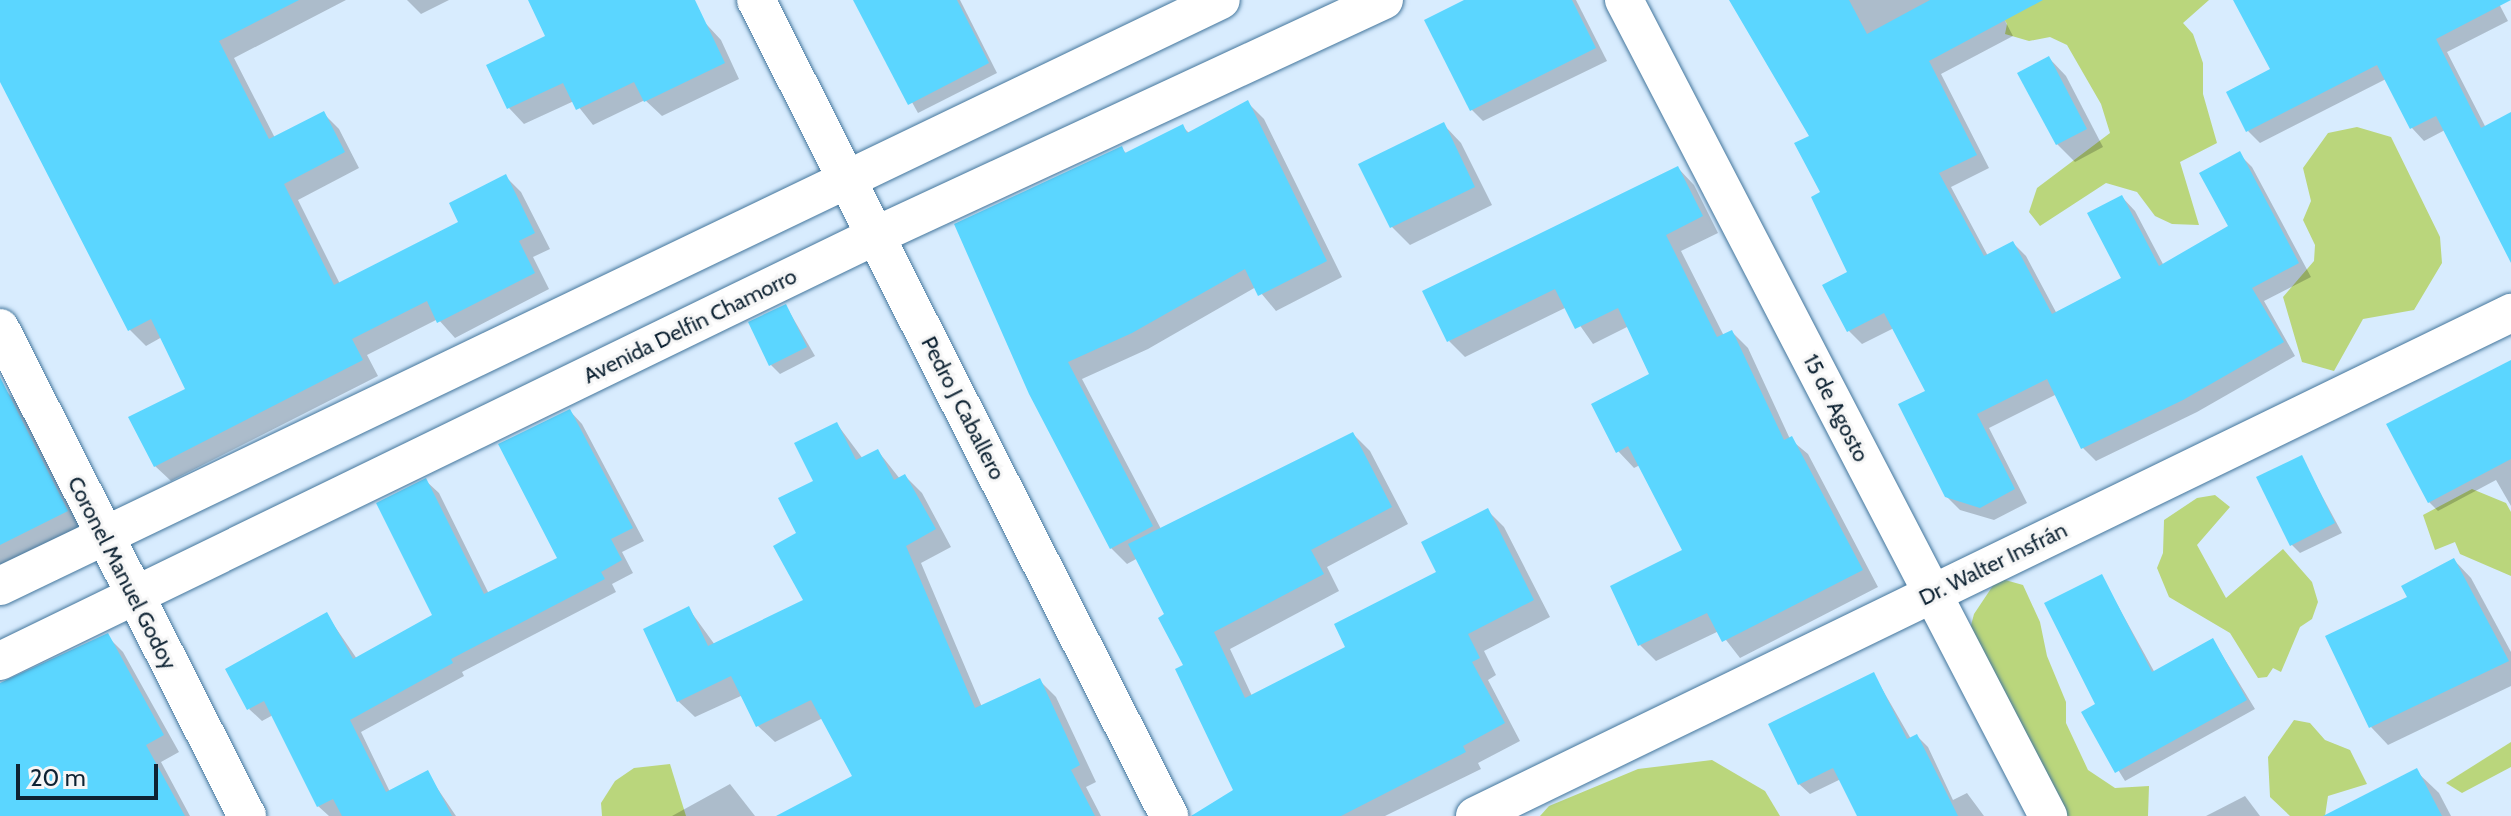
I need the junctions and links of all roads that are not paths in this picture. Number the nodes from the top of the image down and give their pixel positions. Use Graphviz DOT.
graph roads {
  1 [pos="756,0"];
  2 [pos="1221,0"];
  3 [pos="1384,0"];
  4 [pos="1624,0"];
  5 [pos="846,176"];
  6 [pos="875,236"];
  7 [pos="2511,313"];
  8 [pos="0,328"];
  9 [pos="102,536"];
  10 [pos="0,586"];
  11 [pos="1932,593"];
  12 [pos="134,596"];
  13 [pos="0,661"];
  14 [pos="247,816"];
  15 [pos="1169,816"];
  16 [pos="1475,816"];
  17 [pos="2048,816"];
  1 -- 5 [label="street, Pedro J Caballero"];
  2 -- 5 [label="street"];
  3 -- 6 [label="street, Avenida Delfin Chamorro"];
  4 -- 11 [label="street, 15 de Agosto"];
  5 -- 6 [label="street, Pedro J Caballero"];
  5 -- 9 [label="street"];
  6 -- 12 [label="street, Avenida Delfin Chamorro"];
  6 -- 15 [label="street, Pedro J Caballero"];
  7 -- 11 [label="street, Dr. Walter Insfrán"];
  8 -- 9 [label="street, Coronel Manuel Godoy"];
  9 -- 10 [label="street"];
  9 -- 12 [label="street, Coronel Manuel Godoy"];
  11 -- 16 [label="street, Dr. Walter Insfrán"];
  11 -- 17 [label="street, 15 de Agosto"];
  12 -- 13 [label="street, Avenida Delfin Chamorro"];
  12 -- 14 [label="street, Coronel Manuel Godoy"];
}
